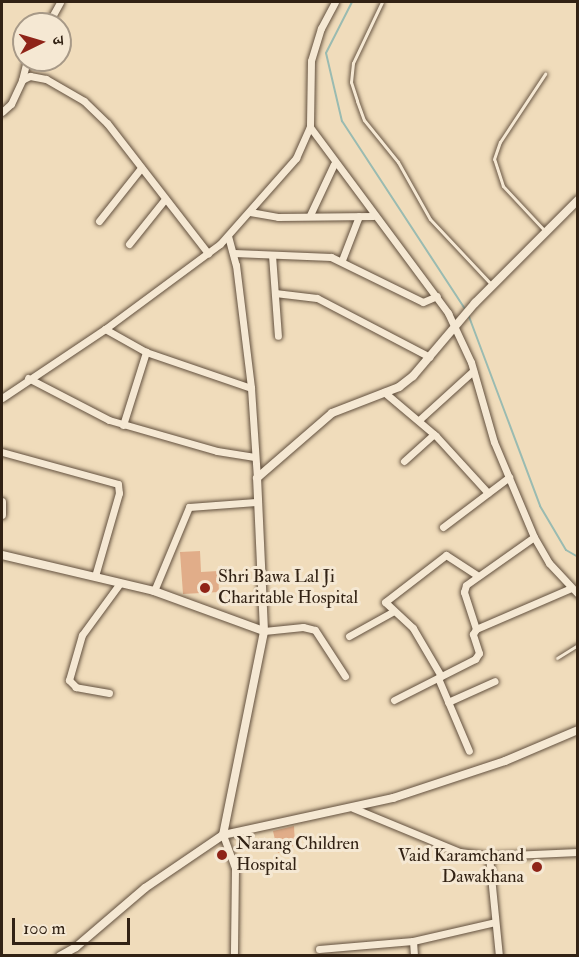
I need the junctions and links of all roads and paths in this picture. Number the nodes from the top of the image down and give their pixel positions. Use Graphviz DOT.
graph roads {
  1 [pos="335,2"];
  2 [pos="382,2"];
  3 [pos="24,72"];
  4 [pos="546,74"];
  5 [pos="22,80"];
  6 [pos="2,112"];
  7 [pos="310,127"];
  8 [pos="334,164"];
  9 [pos="141,168"];
  10 [pos="165,199"];
  11 [pos="578,200"];
  12 [pos="250,212"];
  13 [pos="310,215"];
  14 [pos="359,216"];
  15 [pos="373,216"];
  16 [pos="99,221"];
  17 [pos="546,232"];
  18 [pos="228,236"];
  19 [pos="129,244"];
  20 [pos="208,253"];
  21 [pos="234,253"];
  22 [pos="272,255"];
  23 [pos="342,260"];
  24 [pos="493,285"];
  25 [pos="275,293"];
  26 [pos="437,296"];
  27 [pos="458,324"];
  28 [pos="105,329"];
  29 [pos="278,336"];
  30 [pos="146,352"];
  31 [pos="430,357"];
  32 [pos="473,371"];
  33 [pos="28,378"];
  34 [pos="251,388"];
  35 [pos="384,392"];
  36 [pos="2,398"];
  37 [pos="419,420"];
  38 [pos="123,425"];
  39 [pos="434,434"];
  40 [pos="2,452"];
  41 [pos="255,457"];
  42 [pos="404,461"];
  43 [pos="508,477"];
  44 [pos="257,478"];
  45 [pos="488,493"];
  46 [pos="2,502"];
  47 [pos="256,502"];
  48 [pos="2,515"];
  49 [pos="443,527"];
  50 [pos="534,537"];
  51 [pos="2,555"];
  52 [pos="95,576"];
  53 [pos="478,576"];
  54 [pos="120,583"];
  55 [pos="571,588"];
  56 [pos="154,591"];
  57 [pos="578,594"];
  58 [pos="394,611"];
  59 [pos="476,629"];
  60 [pos="264,631"];
  61 [pos="349,636"];
  62 [pos="578,645"];
  63 [pos="557,658"];
  64 [pos="345,676"];
  65 [pos="439,677"];
  66 [pos="495,681"];
  67 [pos="109,693"];
  68 [pos="394,700"];
  69 [pos="448,702"];
  70 [pos="578,730"];
  71 [pos="470,751"];
  72 [pos="353,808"];
  73 [pos="223,835"];
  74 [pos="578,852"];
  75 [pos="489,856"];
  76 [pos="495,922"];
  77 [pos="412,941"];
  78 [pos="319,949"];
  79 [pos="60,956"];
  80 [pos="234,956"];
  81 [pos="414,956"];
  82 [pos="499,956"];
  1 -- 7 [label="street"];
  2 -- 24 [label="lane"];
  3 -- 5 [label="street"];
  4 -- 17 [label="lane"];
  5 -- 6 [label="street"];
  5 -- 9 [label="street"];
  7 -- 8 [label="street"];
  7 -- 12 [label="street"];
  8 -- 13 [label="street"];
  8 -- 15 [label="street"];
  9 -- 10 [label="street"];
  9 -- 16 [label="street"];
  10 -- 19 [label="street"];
  10 -- 20 [label="street"];
  11 -- 17 [label="street"];
  12 -- 13 [label="street"];
  12 -- 18 [label="street"];
  13 -- 14 [label="street"];
  14 -- 15 [label="street"];
  14 -- 23 [label="street"];
  15 -- 26 [label="street"];
  17 -- 24 [label="street"];
  18 -- 20 [label="street"];
  18 -- 21 [label="street"];
  20 -- 28 [label="street"];
  21 -- 22 [label="street"];
  21 -- 34 [label="street"];
  22 -- 23 [label="street"];
  22 -- 25 [label="street"];
  23 -- 26 [label="street"];
  24 -- 27 [label="street"];
  25 -- 29 [label="street"];
  25 -- 31 [label="street"];
  26 -- 27 [label="street"];
  27 -- 31 [label="street"];
  27 -- 32 [label="street"];
  28 -- 30 [label="street"];
  28 -- 33 [label="street"];
  30 -- 34 [label="street"];
  30 -- 38 [label="street"];
  31 -- 35 [label="street"];
  32 -- 37 [label="street"];
  32 -- 43 [label="street"];
  33 -- 36 [label="street"];
  33 -- 38 [label="street"];
  34 -- 41 [label="street"];
  35 -- 37 [label="street"];
  35 -- 44 [label="street"];
  37 -- 39 [label="street"];
  38 -- 41 [label="street"];
  39 -- 42 [label="street"];
  39 -- 45 [label="street"];
  40 -- 52 [label="street"];
  41 -- 44 [label="street"];
  43 -- 45 [label="street"];
  43 -- 50 [label="street"];
  44 -- 47 [label="street"];
  45 -- 49 [label="street"];
  46 -- 48 [label="street"];
  47 -- 56 [label="street"];
  47 -- 60 [label="street"];
  50 -- 53 [label="street"];
  50 -- 55 [label="street"];
  51 -- 52 [label="street"];
  52 -- 54 [label="street"];
  53 -- 58 [label="street"];
  53 -- 59 [label="street"];
  54 -- 56 [label="street"];
  54 -- 67 [label="street"];
  55 -- 57 [label="street"];
  55 -- 59 [label="street"];
  56 -- 60 [label="street"];
  58 -- 61 [label="street"];
  58 -- 65 [label="street"];
  59 -- 65 [label="street"];
  60 -- 64 [label="street"];
  60 -- 73 [label="street"];
  62 -- 63 [label="lane"];
  65 -- 68 [label="street"];
  65 -- 69 [label="street"];
  66 -- 69 [label="street"];
  69 -- 71 [label="street"];
  70 -- 72 [label="street"];
  72 -- 73 [label="street"];
  72 -- 75 [label="street"];
  73 -- 79 [label="street"];
  73 -- 80 [label="street"];
  74 -- 75 [label="street"];
  75 -- 76 [label="street"];
  76 -- 77 [label="street"];
  76 -- 82 [label="street"];
  77 -- 78 [label="street"];
  77 -- 81 [label="street"];
}
